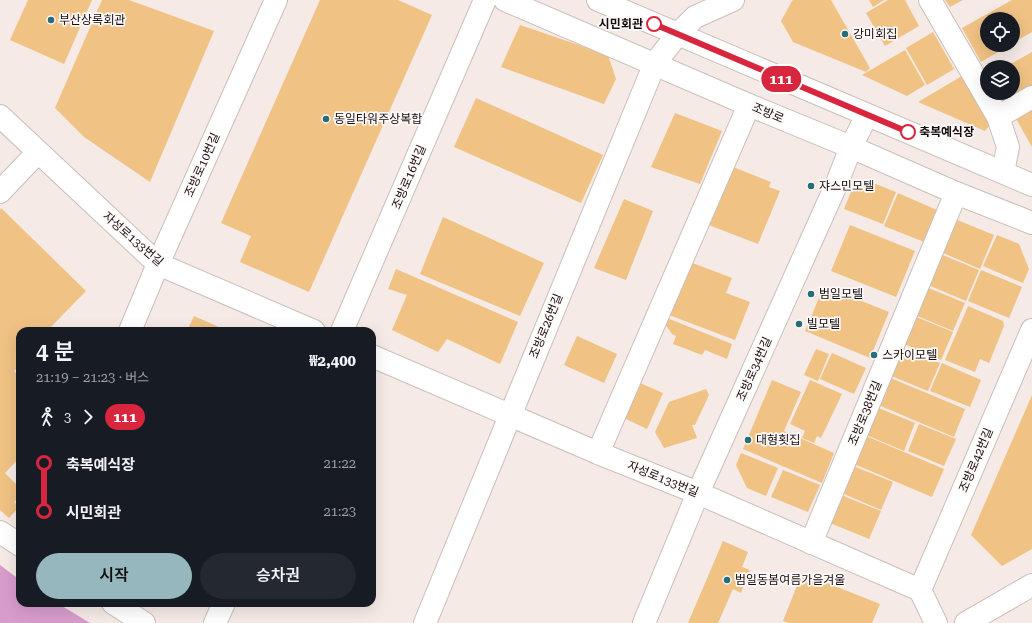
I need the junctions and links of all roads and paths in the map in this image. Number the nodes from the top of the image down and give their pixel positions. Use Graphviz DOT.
graph roads {
  1 [pos="276,0"];
  2 [pos="485,0"];
  3 [pos="505,0"];
  4 [pos="598,0"];
  5 [pos="733,0"];
  6 [pos="930,0"];
  7 [pos="678,34"];
  8 [pos="655,63"];
  9 [pos="1032,98"];
  10 [pos="749,105"];
  11 [pos="866,115"];
  12 [pos="0,116"];
  13 [pos="998,117"];
  14 [pos="851,147"];
  15 [pos="38,152"];
  16 [pos="1003,172"];
  17 [pos="1032,185"];
  18 [pos="0,192"];
  19 [pos="956,193"];
  20 [pos="1032,223"];
  21 [pos="158,264"];
  22 [pos="132,327"];
  23 [pos="305,327"];
  24 [pos="344,327"];
  25 [pos="1032,330"];
  26 [pos="376,358"];
  27 [pos="510,415"];
  28 [pos="598,453"];
  29 [pos="698,493"];
  30 [pos="0,532"];
  31 [pos="16,542"];
  32 [pos="811,543"];
  33 [pos="1032,585"];
  34 [pos="920,590"];
  35 [pos="119,607"];
  36 [pos="222,607"];
  37 [pos="144,623"];
  38 [pos="216,623"];
  39 [pos="425,623"];
  40 [pos="644,623"];
  41 [pos="936,623"];
  42 [pos="966,623"];
  1 -- 21 [label="street, 조방로10번길"];
  2 -- 24 [label="street, 조방로16번길"];
  3 -- 8 [label="street, 조방로"];
  4 -- 7 [label="street"];
  5 -- 7 [label="street, 조방로26번길"];
  6 -- 13 [label="street"];
  7 -- 8 [label="street, 조방로26번길"];
  7 -- 11 [label="street"];
  8 -- 10 [label="street, 조방로"];
  8 -- 27 [label="street, 조방로26번길"];
  9 -- 13 [label="street"];
  10 -- 14 [label="street, 조방로"];
  10 -- 28 [label="street"];
  11 -- 14 [label="street, 조방로34번길"];
  11 -- 16 [label="street"];
  12 -- 15 [label="street, 자성로133번길"];
  13 -- 16 [label="street"];
  14 -- 19 [label="street, 조방로"];
  14 -- 29 [label="street, 조방로34번길"];
  15 -- 18 [label="street"];
  15 -- 21 [label="street, 자성로133번길"];
  16 -- 17 [label="street"];
  19 -- 20 [label="street, 조방로"];
  19 -- 32 [label="street, 조방로38번길"];
  21 -- 22 [label="street, 조방로10번길"];
  21 -- 23 [label="street, 자성로133번길"];
  25 -- 34 [label="street, 조방로42번길"];
  26 -- 27 [label="street, 자성로133번길"];
  27 -- 28 [label="street, 자성로133번길"];
  27 -- 39 [label="street, 조방로26번길"];
  28 -- 29 [label="street, 자성로133번길"];
  29 -- 32 [label="street, 자성로133번길"];
  29 -- 40 [label="street, 조방로34번길"];
  30 -- 31 [label="street"];
  32 -- 34 [label="street, 자성로133번길"];
  33 -- 42 [label="street"];
  34 -- 41 [label="street"];
  35 -- 37 [label="street"];
  36 -- 38 [label="street"];
}
